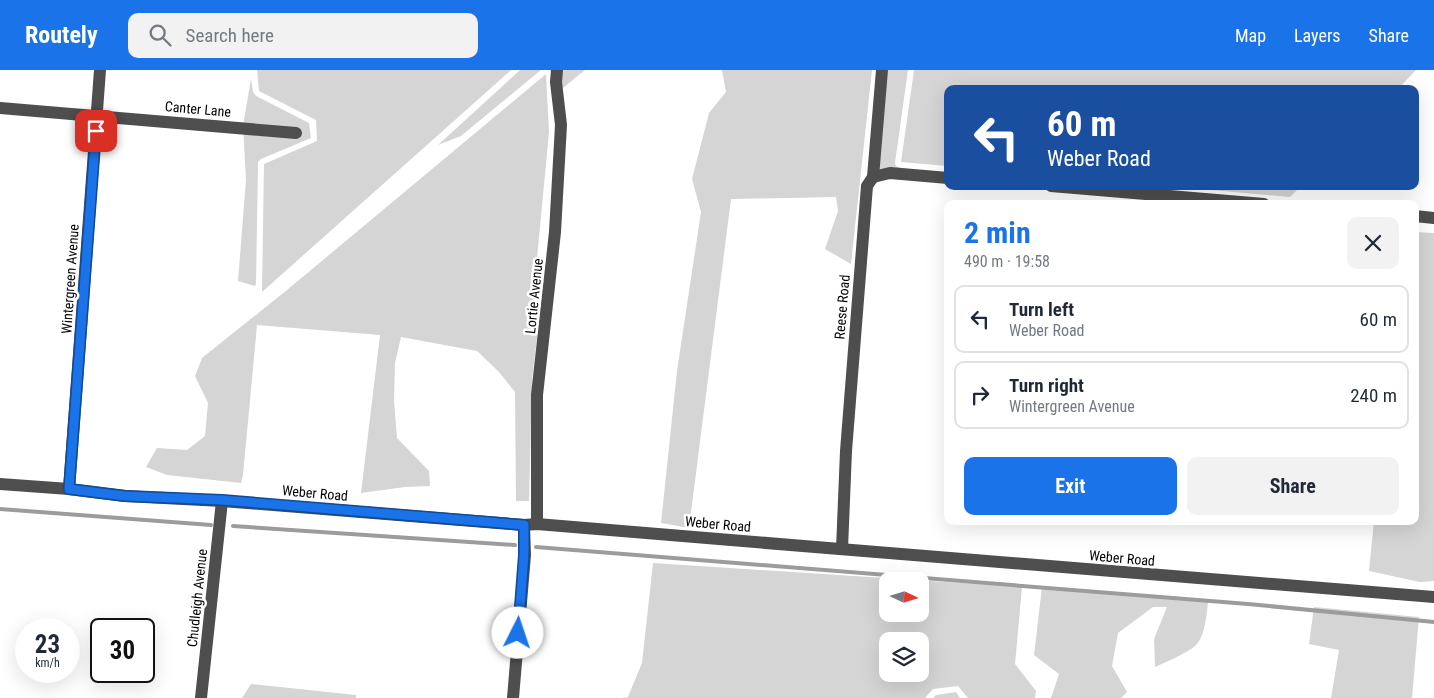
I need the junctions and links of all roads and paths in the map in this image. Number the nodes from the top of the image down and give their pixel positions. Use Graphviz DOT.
graph roads {
  1 [pos="100,70"];
  2 [pos="557,70"];
  3 [pos="882,70"];
  4 [pos="0,108"];
  5 [pos="97,116"];
  6 [pos="296,133"];
  7 [pos="873,177"];
  8 [pos="944,178"];
  9 [pos="1098,190"];
  10 [pos="1217,200"];
  11 [pos="1419,216"];
  12 [pos="1434,218"];
  13 [pos="0,484"];
  14 [pos="69,489"];
  15 [pos="222,500"];
  16 [pos="530,525"];
  17 [pos="842,549"];
  18 [pos="1434,598"];
  19 [pos="201,698"];
  20 [pos="513,698"];
  1 -- 5 [label="street, Wintergreen Avenue"];
  2 -- 16 [label="street, Lortie Avenue"];
  3 -- 7 [label="street, Reese Road"];
  4 -- 5 [label="street, Canter Lane"];
  5 -- 6 [label="street, Canter Lane"];
  5 -- 14 [label="street, Wintergreen Avenue"];
  7 -- 8 [label="street"];
  7 -- 17 [label="street, Reese Road"];
  9 -- 10 [label="street"];
  11 -- 12 [label="street"];
  13 -- 14 [label="street, Weber Road"];
  14 -- 15 [label="street, Weber Road"];
  15 -- 16 [label="street, Weber Road"];
  15 -- 19 [label="street, Chudleigh Avenue"];
  16 -- 17 [label="street, Weber Road"];
  16 -- 20 [label="street, Lortie Avenue"];
  17 -- 18 [label="street, Weber Road"];
}
